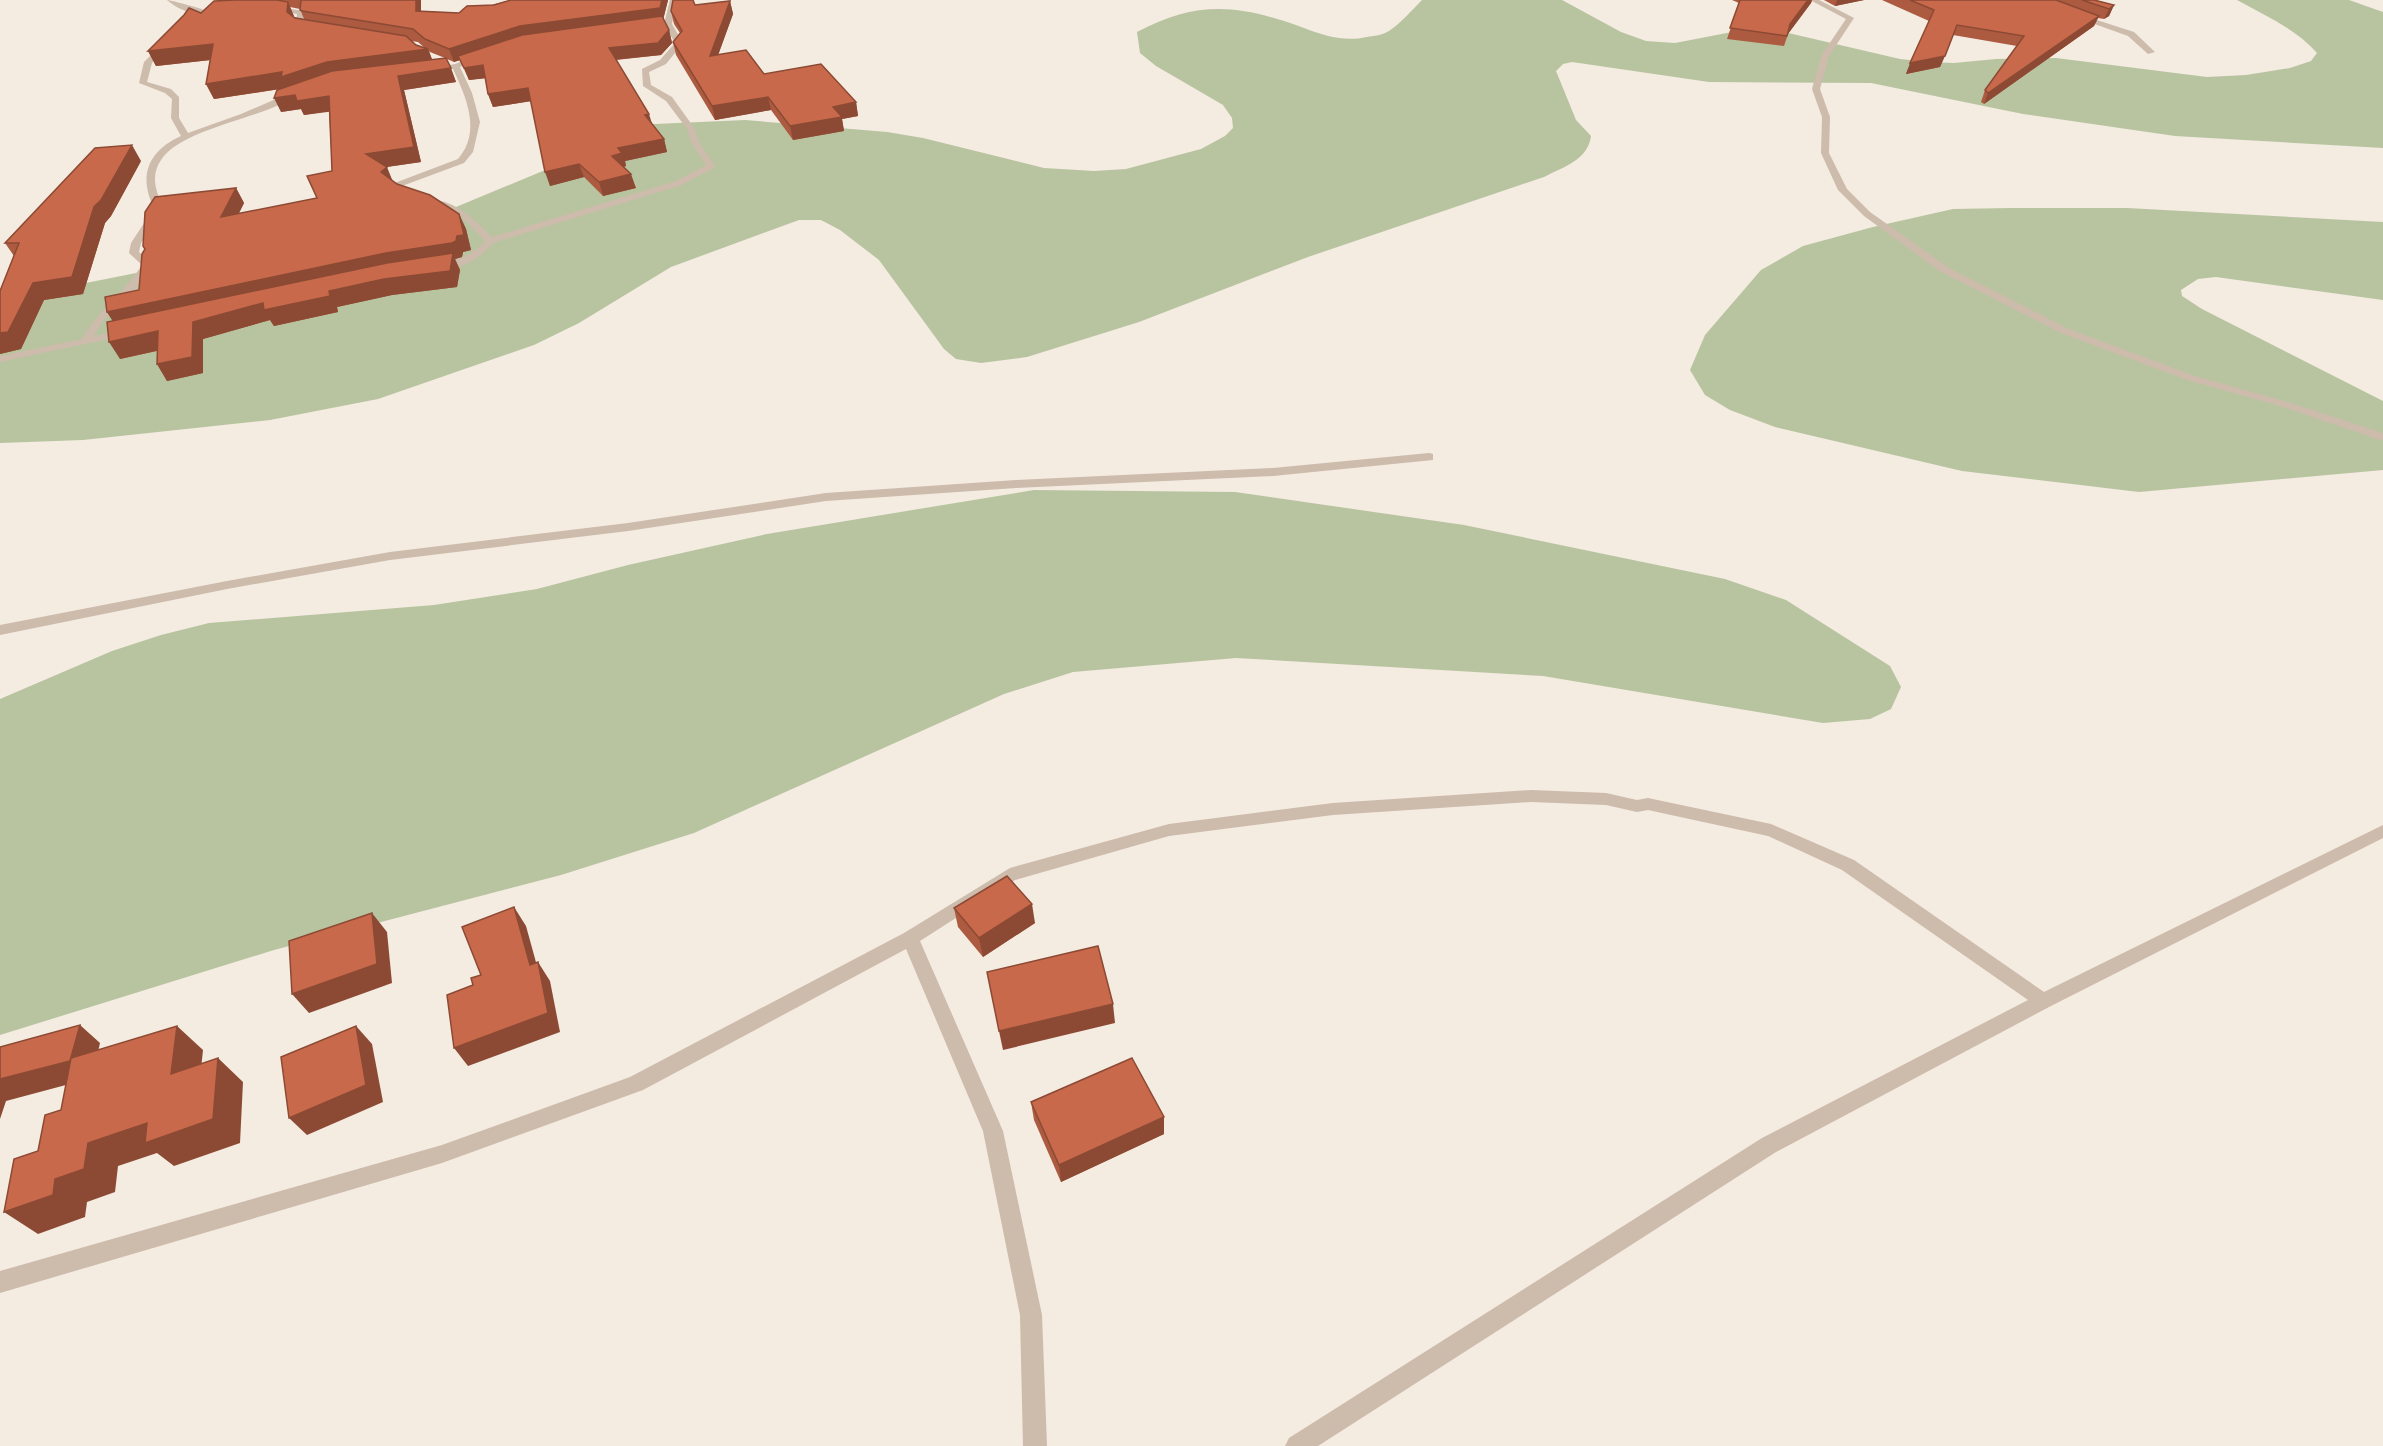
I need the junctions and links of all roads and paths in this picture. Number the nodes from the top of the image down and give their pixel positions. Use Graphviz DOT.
graph roads {
  1 [pos="170,0"];
  2 [pos="280,0"];
  3 [pos="673,0"];
  4 [pos="1813,0"];
  5 [pos="274,8"];
  6 [pos="263,9"];
  7 [pos="218,11"];
  8 [pos="2067,12"];
  9 [pos="325,31"];
  10 [pos="171,41"];
  11 [pos="2151,52"];
  12 [pos="491,54"];
  13 [pos="434,59"];
  14 [pos="456,66"];
  15 [pos="425,70"];
  16 [pos="309,89"];
  17 [pos="185,136"];
  18 [pos="490,241"];
  19 [pos="428,269"];
  20 [pos="144,329"];
  21 [pos="86,341"];
  22 [pos="0,359"];
  23 [pos="2383,437"];
  24 [pos="1429,457"];
  25 [pos="0,630"];
  26 [pos="2383,831"];
  27 [pos="910,938"];
  28 [pos="2043,1001"];
  29 [pos="0,1282"];
  30 [pos="1035,1446"];
  31 [pos="1297,1446"];
  1 -- 7 [label="street"];
  2 -- 5 [label="street"];
  3 -- 18 [label="street"];
  4 -- 23 [label="street"];
  5 -- 6 [label="street"];
  5 -- 9 [label="street"];
  8 -- 11 [label="street"];
  10 -- 17 [label="street"];
  12 -- 14 [label="street"];
  13 -- 14 [label="street"];
  14 -- 15 [label="street"];
  14 -- 18 [label="street"];
  16 -- 17 [label="street"];
  17 -- 21 [label="street"];
  18 -- 19 [label="street"];
  20 -- 21 [label="street"];
  21 -- 22 [label="street"];
  24 -- 25 [label="street"];
  26 -- 28 [label="street"];
  27 -- 28 [label="street"];
  27 -- 29 [label="street"];
  27 -- 30 [label="street"];
  28 -- 31 [label="street"];
}
